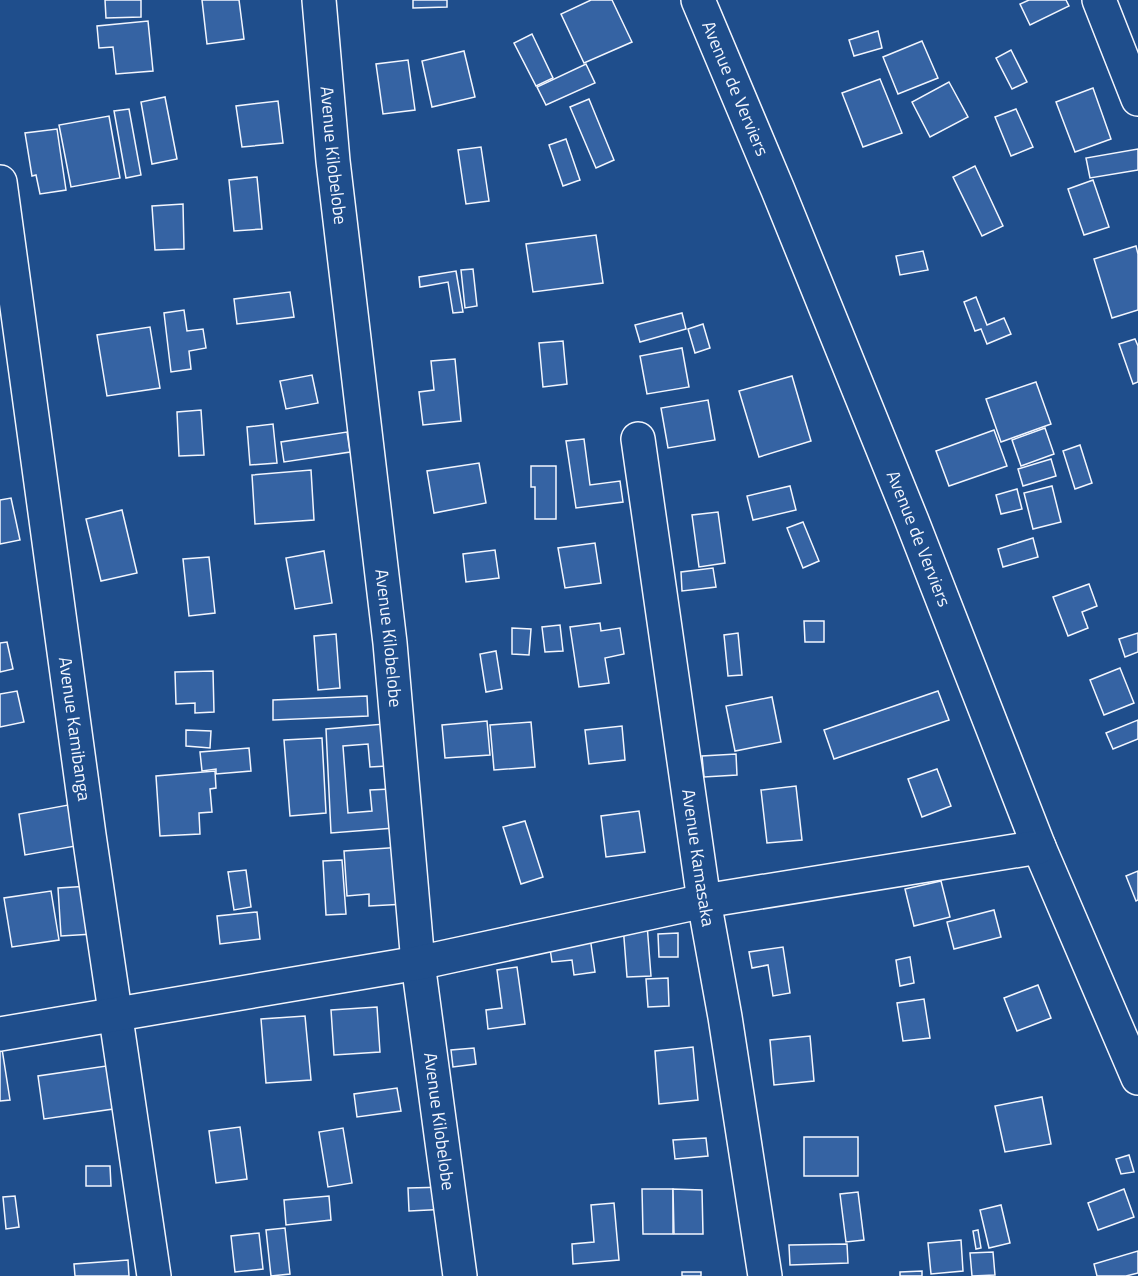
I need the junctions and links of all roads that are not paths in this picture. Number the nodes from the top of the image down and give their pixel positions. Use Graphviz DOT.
graph roads {
  1 [pos="319,0"];
  2 [pos="698,0"];
  3 [pos="1099,0"];
  4 [pos="1138,99"];
  5 [pos="0,182"];
  6 [pos="638,439"];
  7 [pos="1039,847"];
  8 [pos="704,901"];
  9 [pos="418,963"];
  10 [pos="116,1014"];
  11 [pos="0,1034"];
  12 [pos="1138,1078"];
  13 [pos="154,1276"];
  14 [pos="460,1276"];
  15 [pos="765,1276"];
  1 -- 9 [label="street, Avenue Kilobelobe"];
  2 -- 7 [label="street, Avenue de Verviers"];
  3 -- 4 [label="street"];
  5 -- 10 [label="street, Avenue Kamibanga"];
  6 -- 8 [label="street, Avenue Kamasaka"];
  7 -- 8 [label="street"];
  7 -- 12 [label="street, Avenue de Verviers"];
  8 -- 9 [label="street"];
  8 -- 15 [label="street, Avenue Kamasaka"];
  9 -- 10 [label="street"];
  9 -- 14 [label="street, Avenue Kilobelobe"];
  10 -- 11 [label="street"];
  10 -- 13 [label="street, Avenue Kamibanga"];
}
